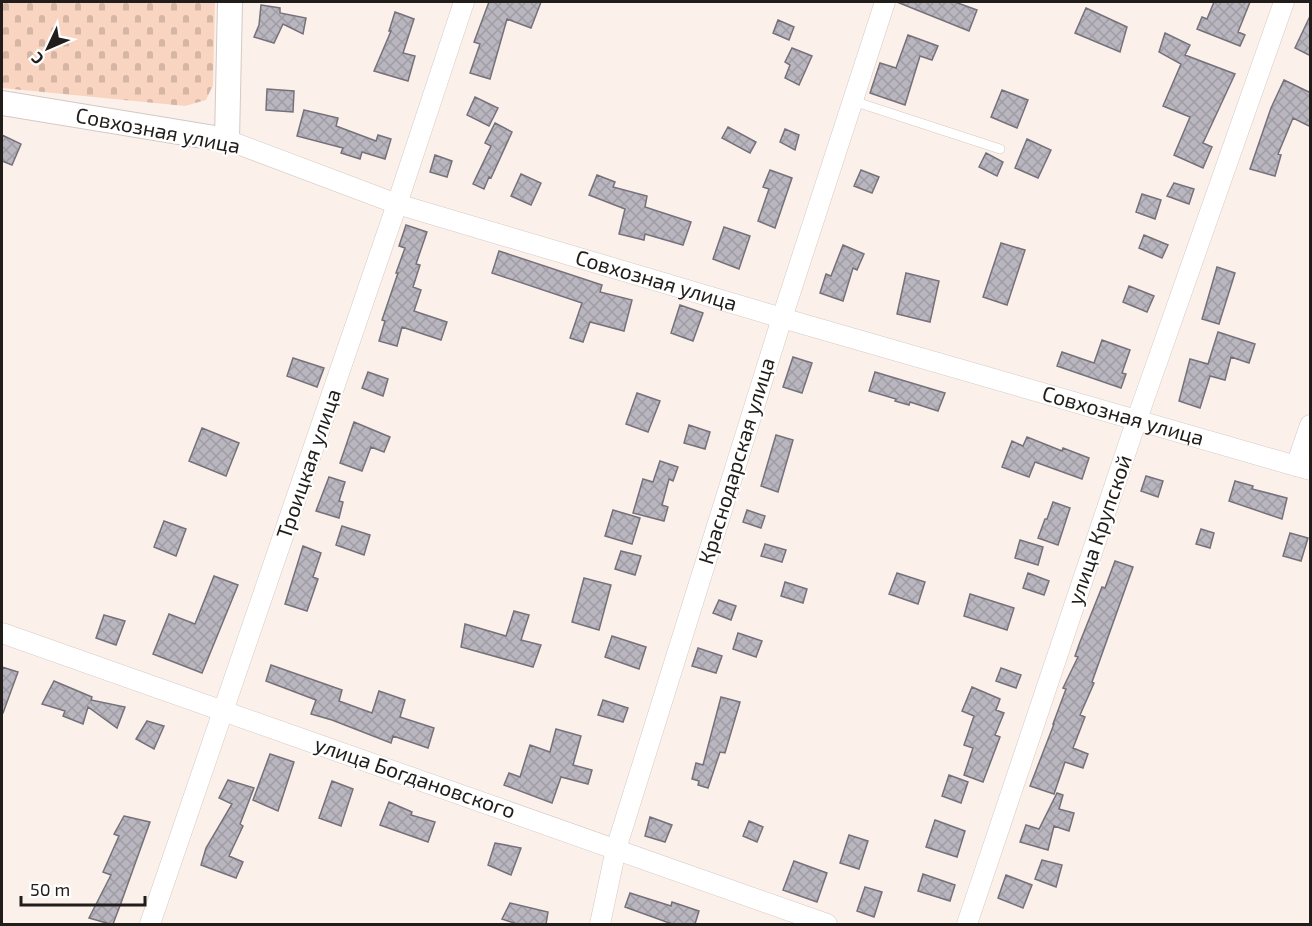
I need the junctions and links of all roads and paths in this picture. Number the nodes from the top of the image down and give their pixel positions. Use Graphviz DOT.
graph roads {
  1 [pos="230,2"];
  2 [pos="464,2"];
  3 [pos="885,2"];
  4 [pos="1284,2"];
  5 [pos="853,101"];
  6 [pos="2,103"];
  7 [pos="227,140"];
  8 [pos="1000,149"];
  9 [pos="397,204"];
  10 [pos="782,318"];
  11 [pos="1137,419"];
  12 [pos="1311,425"];
  13 [pos="1303,468"];
  14 [pos="2,633"];
  15 [pos="224,711"];
  16 [pos="616,849"];
  17 [pos="150,924"];
  18 [pos="600,924"];
  19 [pos="828,924"];
  20 [pos="967,924"];
  1 -- 7 [label="street"];
  2 -- 9 [label="street, Троицкая улица"];
  3 -- 5 [label="street, Краснодарская улица"];
  4 -- 11 [label="street, улица Крупской"];
  5 -- 8 [label="lane"];
  5 -- 10 [label="street, Краснодарская улица"];
  6 -- 7 [label="street, Совхозная улица"];
  7 -- 9 [label="street, Совхозная улица"];
  9 -- 10 [label="street, Совхозная улица"];
  9 -- 15 [label="street, Троицкая улица"];
  10 -- 11 [label="street, Совхозная улица"];
  10 -- 16 [label="street, Краснодарская улица"];
  11 -- 13 [label="street, Совхозная улица"];
  11 -- 20 [label="street, улица Крупской"];
  12 -- 13 [label="street"];
  14 -- 15 [label="street, улица Богдановского"];
  15 -- 16 [label="street, улица Богдановского"];
  15 -- 17 [label="street, Троицкая улица"];
  16 -- 18 [label="street, Краснодарская улица"];
  16 -- 19 [label="street, улица Богдановского"];
}
